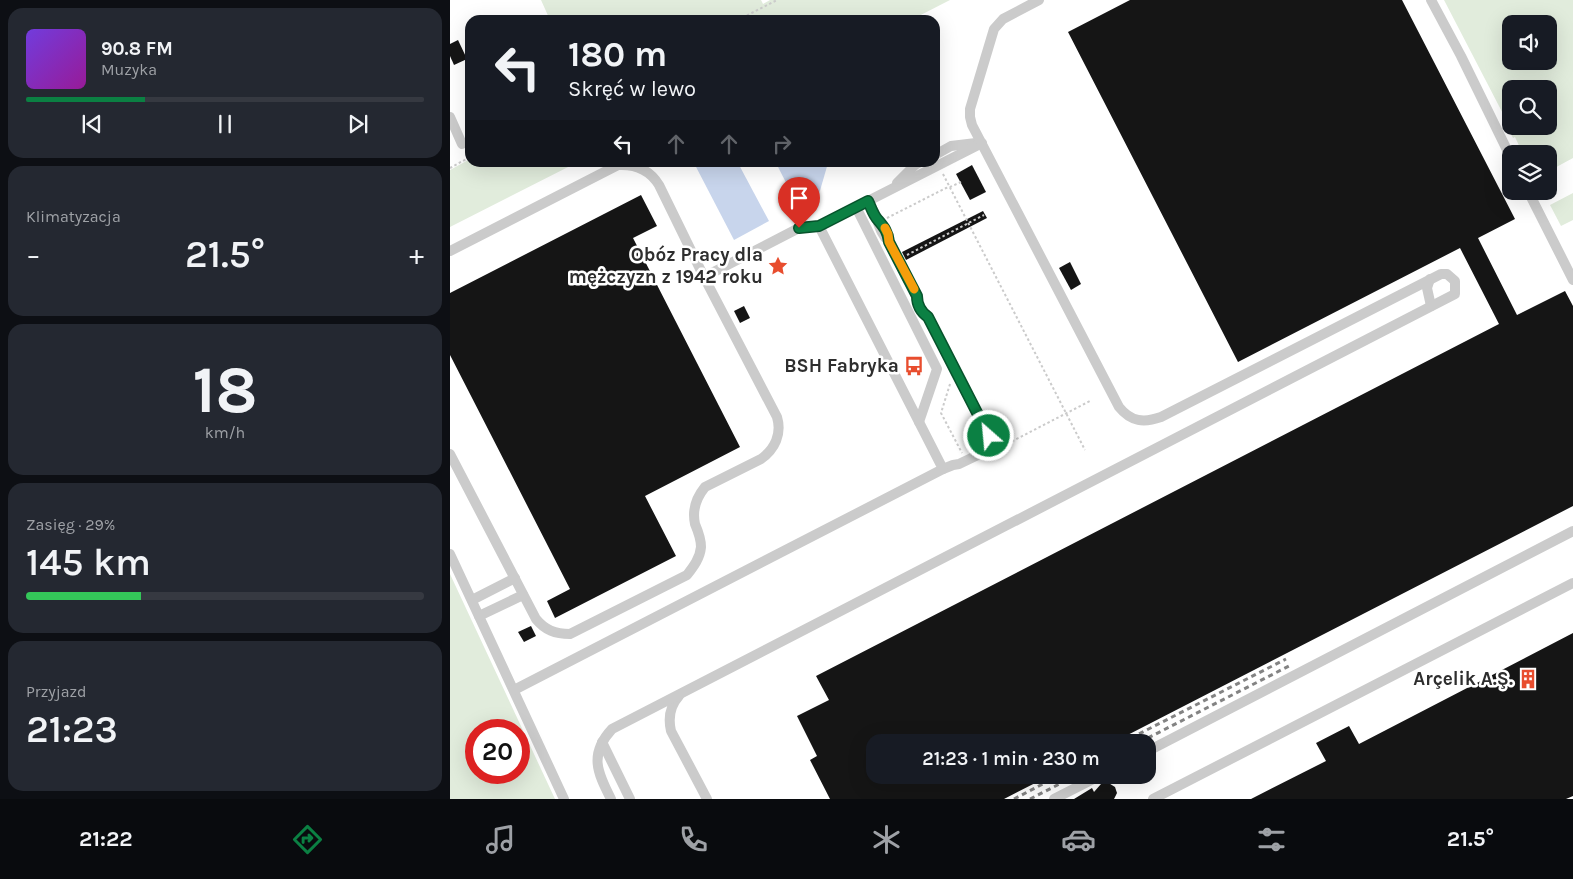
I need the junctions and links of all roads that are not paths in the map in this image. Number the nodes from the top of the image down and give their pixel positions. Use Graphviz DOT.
graph roads {
  1 [pos="1039,0"];
  2 [pos="1432,0"];
  3 [pos="450,118"];
  4 [pos="982,142"];
  5 [pos="462,144"];
  6 [pos="1505,145"];
  7 [pos="940,152"];
  8 [pos="940,163"];
  9 [pos="940,164"];
  10 [pos="614,167"];
  11 [pos="637,167"];
  12 [pos="913,167"];
  13 [pos="933,167"];
  14 [pos="934,167"];
  15 [pos="891,189"];
  16 [pos="1533,200"];
  17 [pos="868,201"];
  18 [pos="856,207"];
  19 [pos="819,226"];
  20 [pos="450,251"];
  21 [pos="704,277"];
  22 [pos="1430,280"];
  23 [pos="1573,280"];
  24 [pos="1431,306"];
  25 [pos="919,422"];
  26 [pos="450,454"];
  27 [pos="943,469"];
  28 [pos="1573,531"];
  29 [pos="450,554"];
  30 [pos="515,578"];
  31 [pos="1573,583"];
  32 [pos="523,595"];
  33 [pos="472,600"];
  34 [pos="479,616"];
  35 [pos="514,690"];
  36 [pos="683,692"];
  37 [pos="647,710"];
  38 [pos="669,717"];
  39 [pos="602,742"];
  40 [pos="1156,747"];
  41 [pos="1083,784"];
  42 [pos="564,799"];
  43 [pos="610,799"];
  44 [pos="630,799"];
  45 [pos="707,799"];
  46 [pos="1054,799"];
  47 [pos="1153,799"];
  1 -- 4 [label="street"];
  2 -- 6 [label="street"];
  3 -- 5 [label="street"];
  4 -- 7 [label="street"];
  4 -- 8 [label="street"];
  4 -- 9 [label="street"];
  4 -- 22 [label="street"];
  10 -- 20 [label="street"];
  11 -- 21 [label="street"];
  12 -- 15 [label="street"];
  13 -- 15 [label="street"];
  14 -- 15 [label="street"];
  15 -- 17 [label="street"];
  16 -- 23 [label="street"];
  17 -- 18 [label="street"];
  17 -- 27 [label="street"];
  18 -- 19 [label="street"];
  18 -- 25 [label="street"];
  19 -- 21 [label="street"];
  19 -- 25 [label="street"];
  21 -- 32 [label="street"];
  22 -- 24 [label="street"];
  22 -- 24 [label="street"];
  24 -- 36 [label="street"];
  25 -- 27 [label="street"];
  26 -- 30 [label="street"];
  27 -- 35 [label="street"];
  28 -- 40 [label="street"];
  29 -- 33 [label="street"];
  30 -- 32 [label="street"];
  30 -- 33 [label="street"];
  31 -- 47 [label="street"];
  32 -- 34 [label="street"];
  33 -- 34 [label="street"];
  34 -- 35 [label="street"];
  35 -- 42 [label="street"];
  36 -- 37 [label="street"];
  36 -- 38 [label="street"];
  37 -- 38 [label="street"];
  37 -- 39 [label="street"];
  38 -- 45 [label="street"];
  39 -- 43 [label="street"];
  39 -- 44 [label="street"];
  41 -- 46 [label="street"];
}
